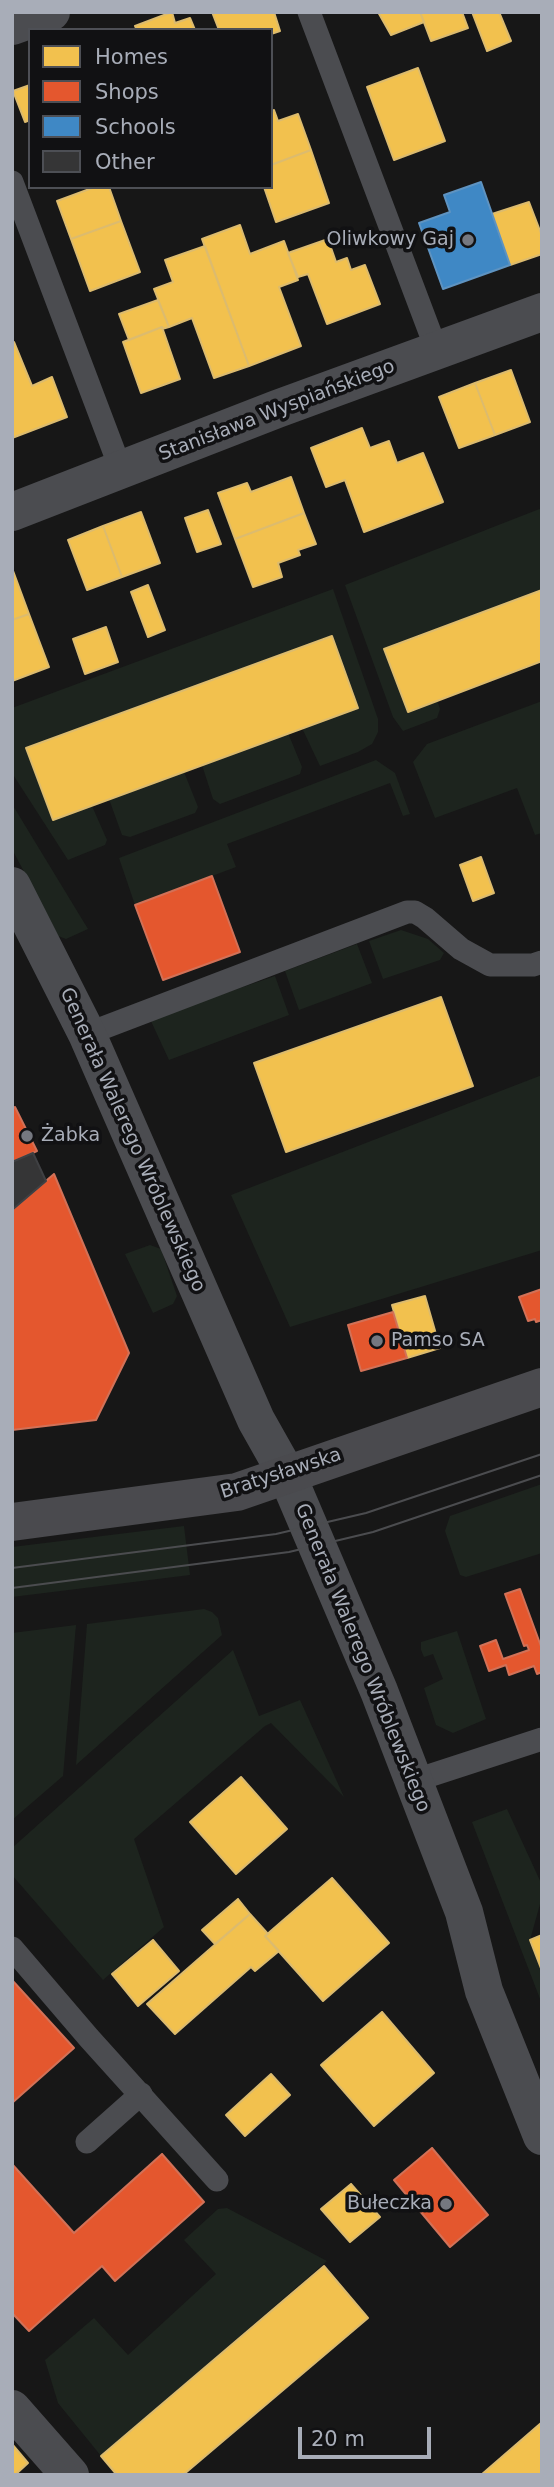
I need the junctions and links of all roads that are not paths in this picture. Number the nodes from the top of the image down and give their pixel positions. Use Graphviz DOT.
graph roads {
  1 [pos="51,12"];
  2 [pos="309,12"];
  3 [pos="12,26"];
  4 [pos="12,182"];
  5 [pos="542,312"];
  6 [pos="437,351"];
  7 [pos="121,470"];
  8 [pos="12,512"];
  9 [pos="12,886"];
  10 [pos="542,962"];
  11 [pos="87,1034"];
  12 [pos="542,1387"];
  13 [pos="287,1475"];
  14 [pos="12,1522"];
  15 [pos="542,1739"];
  16 [pos="413,1781"];
  17 [pos="12,1948"];
  18 [pos="141,2094"];
  19 [pos="542,2136"];
  20 [pos="87,2142"];
  21 [pos="217,2180"];
  22 [pos="12,2409"];
  23 [pos="70,2475"];
  1 -- 3 [label="street"];
  2 -- 6 [label="lane"];
  4 -- 7 [label="lane"];
  5 -- 6 [label="street, Stanisława Wyspiańskiego"];
  6 -- 7 [label="street, Stanisława Wyspiańskiego"];
  7 -- 8 [label="street, Stanisława Wyspiańskiego"];
  9 -- 11 [label="street, Generała Walerego Wróblewskiego"];
  10 -- 11 [label="lane"];
  11 -- 13 [label="street, Generała Walerego Wróblewskiego"];
  12 -- 13 [label="street, Bratysławska"];
  13 -- 14 [label="street, Bratysławska"];
  13 -- 16 [label="street, Generała Walerego Wróblewskiego"];
  15 -- 16 [label="lane"];
  16 -- 19 [label="street, Generała Walerego Wróblewskiego"];
  17 -- 18 [label="lane"];
  18 -- 20 [label="lane"];
  18 -- 21 [label="lane"];
  22 -- 23 [label="street"];
}
